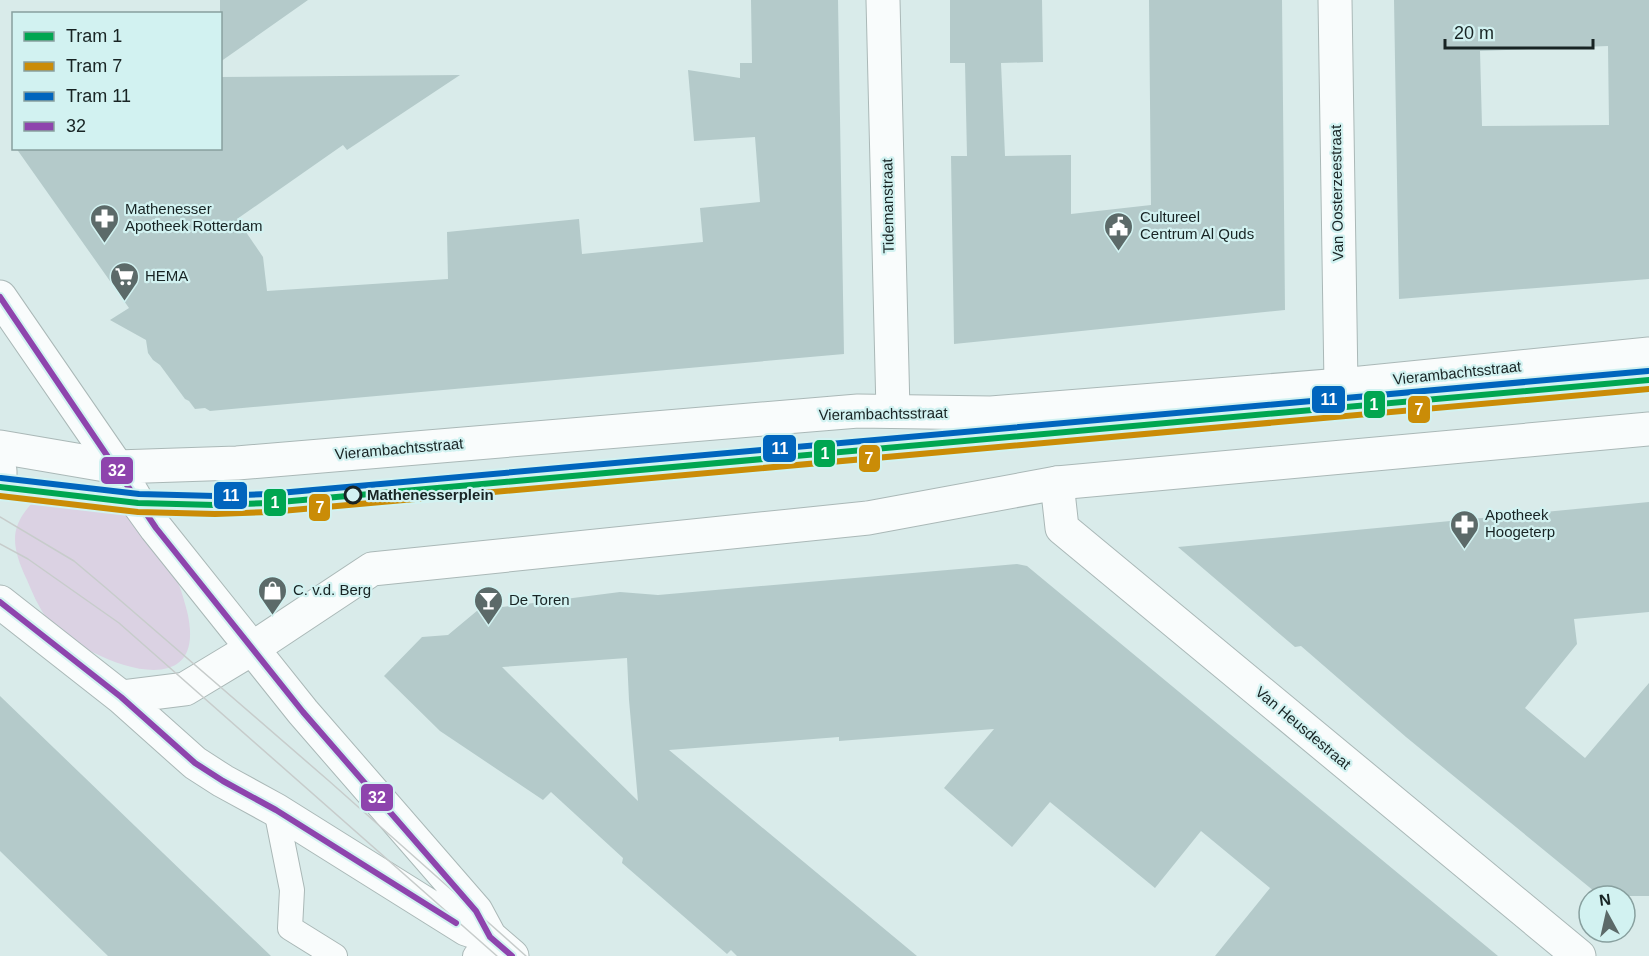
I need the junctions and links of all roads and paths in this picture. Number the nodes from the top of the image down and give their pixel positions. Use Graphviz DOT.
graph roads {
  1 [pos="883,0"];
  2 [pos="1335,0"];
  3 [pos="0,297"];
  4 [pos="1649,354"];
  5 [pos="1341,385"];
  6 [pos="893,411"];
  7 [pos="1649,429"];
  8 [pos="0,447"];
  9 [pos="117,467"];
  10 [pos="0,471"];
  11 [pos="0,483"];
  12 [pos="1057,483"];
  13 [pos="0,602"];
  14 [pos="252,648"];
  15 [pos="121,697"];
  16 [pos="276,810"];
  17 [pos="492,950"];
  18 [pos="335,956"];
  19 [pos="1579,956"];
  1 -- 6 [label="street, Tidemanstraat"];
  2 -- 5 [label="street, Van Oosterzeestraat"];
  3 -- 9 [label="street"];
  4 -- 5 [label="street, Vierambachtsstraat"];
  5 -- 6 [label="street, Vierambachtsstraat"];
  6 -- 9 [label="street, Vierambachtsstraat"];
  7 -- 12 [label="street"];
  8 -- 9 [label="street"];
  9 -- 14 [label="street"];
  10 -- 11 [label="street"];
  12 -- 14 [label="street"];
  12 -- 19 [label="street, Van Heusdestraat"];
  13 -- 15 [label="street"];
  14 -- 15 [label="street"];
  14 -- 17 [label="street"];
  15 -- 16 [label="street"];
  16 -- 17 [label="street"];
  16 -- 18 [label="lane"];
}
